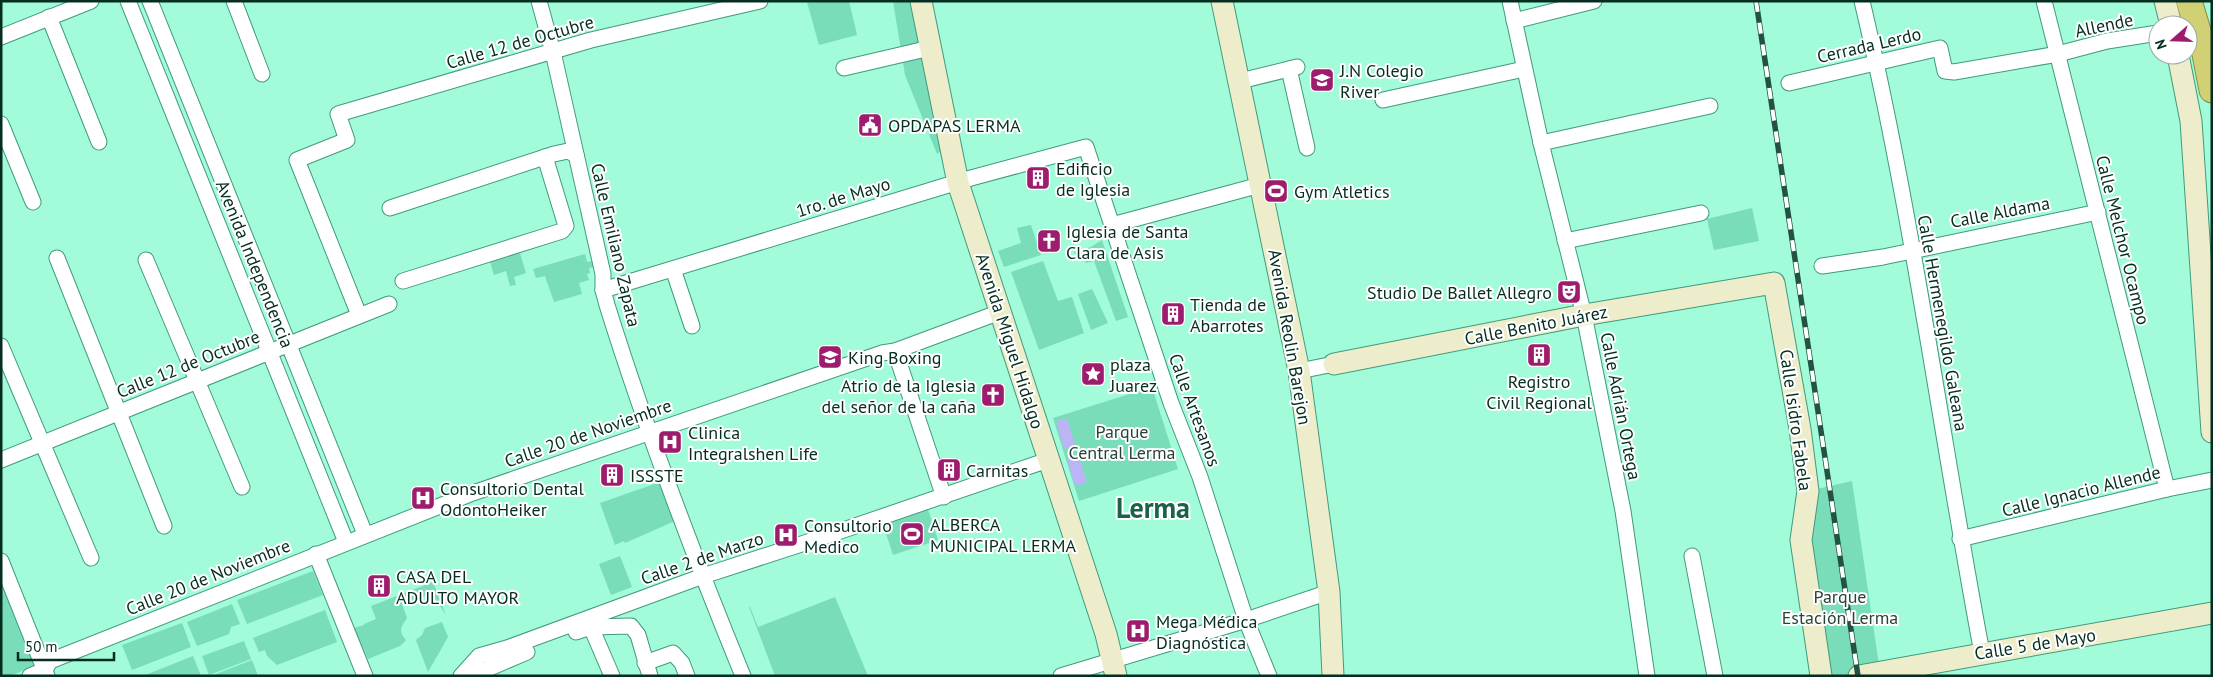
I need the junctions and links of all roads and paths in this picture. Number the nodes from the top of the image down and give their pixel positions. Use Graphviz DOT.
graph roads {
  1 [pos="91,1"];
  2 [pos="128,1"];
  3 [pos="150,1"];
  4 [pos="234,1"];
  5 [pos="539,1"];
  6 [pos="760,1"];
  7 [pos="921,1"];
  8 [pos="1222,1"];
  9 [pos="1510,1"];
  10 [pos="1594,1"];
  11 [pos="1862,1"];
  12 [pos="2044,1"];
  13 [pos="2165,1"];
  14 [pos="2189,1"];
  15 [pos="709,6"];
  16 [pos="2168,15"];
  17 [pos="49,17"];
  18 [pos="1514,21"];
  19 [pos="2148,35"];
  20 [pos="1,37"];
  21 [pos="930,48"];
  22 [pos="553,52"];
  23 [pos="2058,54"];
  24 [pos="1876,64"];
  25 [pos="2180,65"];
  26 [pos="844,68"];
  27 [pos="1524,68"];
  28 [pos="262,74"];
  29 [pos="1240,81"];
  30 [pos="1789,83"];
  31 [pos="2212,90"];
  32 [pos="1383,100"];
  33 [pos="1710,106"];
  34 [pos="1,124"];
  35 [pos="99,142"];
  36 [pos="1541,143"];
  37 [pos="1307,148"];
  38 [pos="1090,155"];
  39 [pos="576,156"];
  40 [pos="545,157"];
  41 [pos="213,158"];
  42 [pos="195,167"];
  43 [pos="958,183"];
  44 [pos="1260,185"];
  45 [pos="33,202"];
  46 [pos="390,208"];
  47 [pos="2098,212"];
  48 [pos="1701,213"];
  49 [pos="1112,225"];
  50 [pos="1565,241"];
  51 [pos="1912,249"];
  52 [pos="57,258"];
  53 [pos="146,260"];
  54 [pos="1822,266"];
  55 [pos="673,270"];
  56 [pos="403,281"];
  57 [pos="1774,283"];
  58 [pos="603,290"];
  59 [pos="389,304"];
  60 [pos="1000,312"];
  61 [pos="359,315"];
  62 [pos="1584,315"];
  63 [pos="692,326"];
  64 [pos="289,343"];
  65 [pos="1,346"];
  66 [pos="269,351"];
  67 [pos="896,351"];
  68 [pos="1334,364"];
  69 [pos="1299,371"];
  70 [pos="197,382"];
  71 [pos="119,413"];
  72 [pos="648,432"];
  73 [pos="2212,432"];
  74 [pos="42,444"];
  75 [pos="1,460"];
  76 [pos="1048,460"];
  77 [pos="2212,480"];
  78 [pos="242,487"];
  79 [pos="2167,489"];
  80 [pos="944,497"];
  81 [pos="164,526"];
  82 [pos="364,534"];
  83 [pos="1960,539"];
  84 [pos="346,542"];
  85 [pos="316,554"];
  86 [pos="1692,556"];
  87 [pos="91,558"];
  88 [pos="1,561"];
  89 [pos="703,576"];
  90 [pos="1329,592"];
  91 [pos="2212,613"];
  92 [pos="1246,620"];
  93 [pos="590,627"];
  94 [pos="1982,653"];
  95 [pos="1114,668"];
  96 [pos="647,669"];
  97 [pos="46,673"];
  98 [pos="1880,674"];
  99 [pos="30,676"];
  100 [pos="365,676"];
  101 [pos="461,676"];
  102 [pos="471,676"];
  103 [pos="612,676"];
  104 [pos="686,676"];
  105 [pos="743,676"];
  106 [pos="1061,676"];
  107 [pos="1269,676"];
  108 [pos="1333,676"];
  109 [pos="1647,676"];
  110 [pos="1716,676"];
  111 [pos="1821,676"];
  112 [pos="1859,676"];
  1 -- 17 [label="street"];
  2 -- 42 [label="street, Avenida Independencia"];
  3 -- 41 [label="street, Avenida Independencia"];
  4 -- 28 [label="street"];
  5 -- 22 [label="street, Calle Emiliano Zapata"];
  6 -- 15 [label="street, Calle 12 de Octubre"];
  7 -- 21 [label="main road, Avenida Miguel Hidalgo"];
  8 -- 29 [label="main road, Avenida Reolin Barejon"];
  9 -- 18 [label="street, Calle Adrián Ortega"];
  10 -- 18 [label="street"];
  11 -- 24 [label="street, Calle Hermenegildo Galeana"];
  12 -- 23 [label="street, Calle Melchor Ocampo"];
  13 -- 16 [label="main road"];
  14 -- 31 [label="highway"];
  15 -- 22 [label="street, Calle 12 de Octubre"];
  17 -- 20 [label="street"];
  17 -- 35 [label="street"];
  18 -- 27 [label="street, Calle Adrián Ortega"];
  19 -- 23 [label="street, Allende"];
  21 -- 26 [label="street"];
  21 -- 43 [label="main road, Avenida Miguel Hidalgo"];
  22 -- 39 [label="street, Calle Emiliano Zapata"];
  22 -- 61 [label="street, Calle 12 de Octubre"];
  23 -- 24 [label="street, Cerrada Lerdo"];
  23 -- 47 [label="street, Calle Melchor Ocampo"];
  24 -- 30 [label="street, Cerrada Lerdo"];
  24 -- 51 [label="street, Calle Hermenegildo Galeana"];
  25 -- 73 [label="main road"];
  27 -- 32 [label="street"];
  27 -- 36 [label="street, Calle Adrián Ortega"];
  29 -- 37 [label="street"];
  29 -- 44 [label="main road, Avenida Reolin Barejon"];
  33 -- 36 [label="street"];
  34 -- 45 [label="street"];
  36 -- 50 [label="street, Calle Adrián Ortega"];
  38 -- 43 [label="street, 1ro. de Mayo"];
  38 -- 49 [label="street, Calle Artesanos"];
  39 -- 40 [label="street"];
  39 -- 58 [label="street, Calle Emiliano Zapata"];
  40 -- 46 [label="street"];
  40 -- 56 [label="street"];
  41 -- 42 [label="street"];
  41 -- 64 [label="street, Avenida Independencia"];
  42 -- 66 [label="street, Avenida Independencia"];
  43 -- 55 [label="street, 1ro. de Mayo"];
  43 -- 60 [label="main road, Avenida Miguel Hidalgo"];
  44 -- 49 [label="street"];
  44 -- 69 [label="main road, Avenida Reolin Barejon"];
  47 -- 51 [label="street, Calle Aldama"];
  47 -- 79 [label="street, Calle Melchor Ocampo"];
  48 -- 50 [label="street"];
  49 -- 92 [label="street, Calle Artesanos"];
  50 -- 62 [label="street, Calle Adrián Ortega"];
  51 -- 54 [label="street, Calle Aldama"];
  51 -- 83 [label="street, Calle Hermenegildo Galeana"];
  52 -- 71 [label="street"];
  53 -- 70 [label="street"];
  55 -- 58 [label="street, 1ro. de Mayo"];
  55 -- 63 [label="street"];
  57 -- 62 [label="main road, Calle Benito Juárez"];
  57 -- 111 [label="main road, Calle Isidro Fabela"];
  58 -- 72 [label="street, Calle Emiliano Zapata"];
  59 -- 61 [label="street, Calle 12 de Octubre"];
  60 -- 67 [label="street, Calle 20 de Noviembre"];
  60 -- 76 [label="main road, Avenida Miguel Hidalgo"];
  61 -- 64 [label="street, Calle 12 de Octubre"];
  62 -- 68 [label="main road, Calle Benito Juárez"];
  62 -- 109 [label="street, Calle Adrián Ortega"];
  64 -- 66 [label="street, Calle 12 de Octubre"];
  64 -- 82 [label="street, Avenida Independencia"];
  65 -- 74 [label="street"];
  66 -- 70 [label="street, Calle 12 de Octubre"];
  66 -- 84 [label="street, Avenida Independencia"];
  67 -- 72 [label="street, Calle 20 de Noviembre"];
  67 -- 80 [label="street"];
  68 -- 69 [label="street, Calle Benito Juárez"];
  69 -- 90 [label="main road, Avenida Reolin Barejon"];
  70 -- 71 [label="street, Calle 12 de Octubre"];
  70 -- 78 [label="street"];
  71 -- 74 [label="street, Calle 12 de Octubre"];
  71 -- 81 [label="street"];
  72 -- 82 [label="street, Calle 20 de Noviembre"];
  72 -- 89 [label="street, Calle Emiliano Zapata"];
  74 -- 75 [label="street, Calle 12 de Octubre"];
  74 -- 87 [label="street"];
  76 -- 80 [label="street, Calle 2 de Marzo"];
  76 -- 95 [label="main road, Avenida Miguel Hidalgo"];
  77 -- 79 [label="street, Calle Ignacio Allende"];
  79 -- 83 [label="street, Calle Ignacio Allende"];
  80 -- 89 [label="street, Calle 2 de Marzo"];
  82 -- 84 [label="street, Calle 20 de Noviembre"];
  83 -- 94 [label="street, Calle Hermenegildo Galeana"];
  84 -- 85 [label="street, Calle 20 de Noviembre"];
  85 -- 97 [label="street, Calle 20 de Noviembre"];
  85 -- 100 [label="street"];
  86 -- 110 [label="street"];
  88 -- 97 [label="street"];
  89 -- 101 [label="street, Calle 2 de Marzo"];
  89 -- 105 [label="street, Calle Emiliano Zapata"];
  90 -- 92 [label="street"];
  90 -- 108 [label="main road, Avenida Reolin Barejon"];
  91 -- 94 [label="main road, Calle 5 de Mayo"];
  92 -- 95 [label="street"];
  92 -- 107 [label="street, Calle Artesanos"];
  93 -- 96 [label="street"];
  93 -- 102 [label="street"];
  93 -- 103 [label="street"];
  94 -- 98 [label="main road, Calle 5 de Mayo"];
  95 -- 106 [label="street"];
  96 -- 104 [label="street"];
  97 -- 99 [label="street, Calle 20 de Noviembre"];
  98 -- 112 [label="main road, Calle 5 de Mayo"];
}
